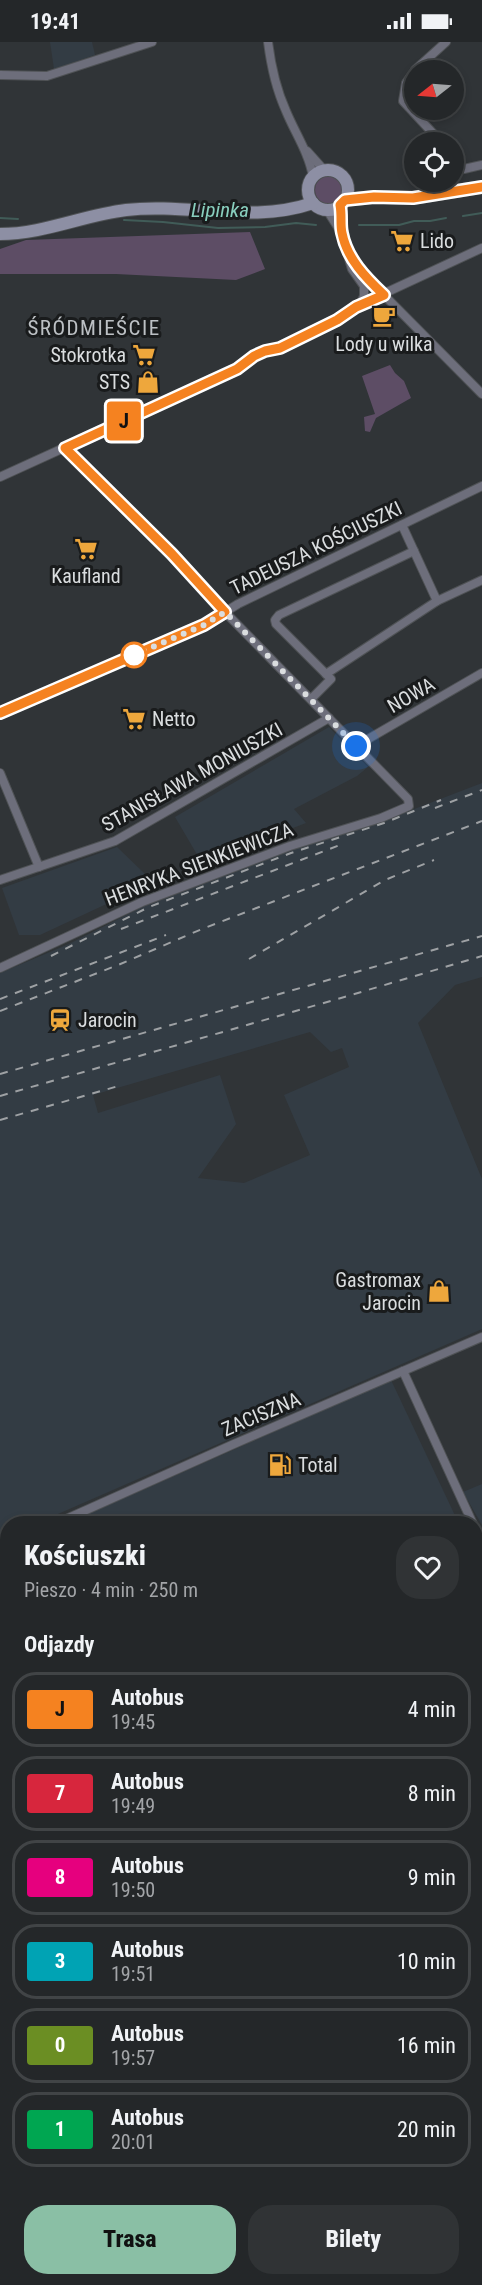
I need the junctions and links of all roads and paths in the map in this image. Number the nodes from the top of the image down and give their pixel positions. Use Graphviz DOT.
graph roads {
  1 [pos="152,42"];
  2 [pos="267,42"];
  3 [pos="446,42"];
  4 [pos="427,60"];
  5 [pos="0,75"];
  6 [pos="421,120"];
  7 [pos="432,132"];
  8 [pos="305,148"];
  9 [pos="482,165"];
  10 [pos="464,169"];
  11 [pos="324,170"];
  12 [pos="313,177"];
  13 [pos="482,187"];
  14 [pos="311,197"];
  15 [pos="345,198"];
  16 [pos="327,210"];
  17 [pos="341,232"];
  18 [pos="0,234"];
  19 [pos="482,248"];
  20 [pos="349,254"];
  21 [pos="384,295"];
  22 [pos="360,305"];
  23 [pos="482,394"];
  24 [pos="65,448"];
  25 [pos="0,477"];
  26 [pos="482,486"];
  27 [pos="402,525"];
  28 [pos="414,551"];
  29 [pos="482,580"];
  30 [pos="437,601"];
  31 [pos="225,612"];
  32 [pos="482,673"];
  33 [pos="326,674"];
  34 [pos="311,699"];
  35 [pos="0,713"];
  36 [pos="329,718"];
  37 [pos="356,746"];
  38 [pos="0,773"];
  39 [pos="39,867"];
  40 [pos="0,880"];
  41 [pos="0,968"];
  42 [pos="482,1337"];
  43 [pos="403,1371"];
  44 [pos="73,1516"];
  45 [pos="469,1516"];
  1 -- 5 [label="street"];
  2 -- 8 [label="street"];
  3 -- 4 [label="street"];
  6 -- 7 [label="street"];
  8 -- 11 [label="street"];
  8 -- 12 [label="street"];
  9 -- 10 [label="street"];
  11 -- 12 [label="street"];
  11 -- 15 [label="street"];
  12 -- 14 [label="street"];
  13 -- 15 [label="street"];
  14 -- 16 [label="street"];
  14 -- 18 [label="street"];
  15 -- 16 [label="street"];
  15 -- 17 [label="street"];
  16 -- 17 [label="street"];
  17 -- 20 [label="street"];
  19 -- 21 [label="street"];
  20 -- 21 [label="street"];
  20 -- 22 [label="street"];
  21 -- 22 [label="street"];
  21 -- 23 [label="street"];
  22 -- 24 [label="street"];
  24 -- 25 [label="street"];
  24 -- 31 [label="street"];
  26 -- 27 [label="street, TADEUSZA KOŚCIUSZKI"];
  27 -- 28 [label="street"];
  27 -- 31 [label="street, TADEUSZA KOŚCIUSZKI"];
  28 -- 30 [label="street"];
  28 -- 33 [label="street"];
  29 -- 30 [label="street"];
  30 -- 33 [label="street"];
  31 -- 34 [label="street"];
  31 -- 35 [label="street, TADEUSZA KOŚCIUSZKI"];
  32 -- 37 [label="street, NOWA"];
  33 -- 34 [label="street"];
  34 -- 36 [label="street"];
  36 -- 37 [label="street"];
  36 -- 39 [label="street, STANISŁAWA MONIUSZKI"];
  37 -- 41 [label="street, HENRYKA SIENKIEWICZA"];
  38 -- 39 [label="street"];
  39 -- 40 [label="street, STANISŁAWA MONIUSZKI"];
  42 -- 43 [label="street, ZACISZNA"];
  43 -- 44 [label="street, ZACISZNA"];
  43 -- 45 [label="street"];
}
